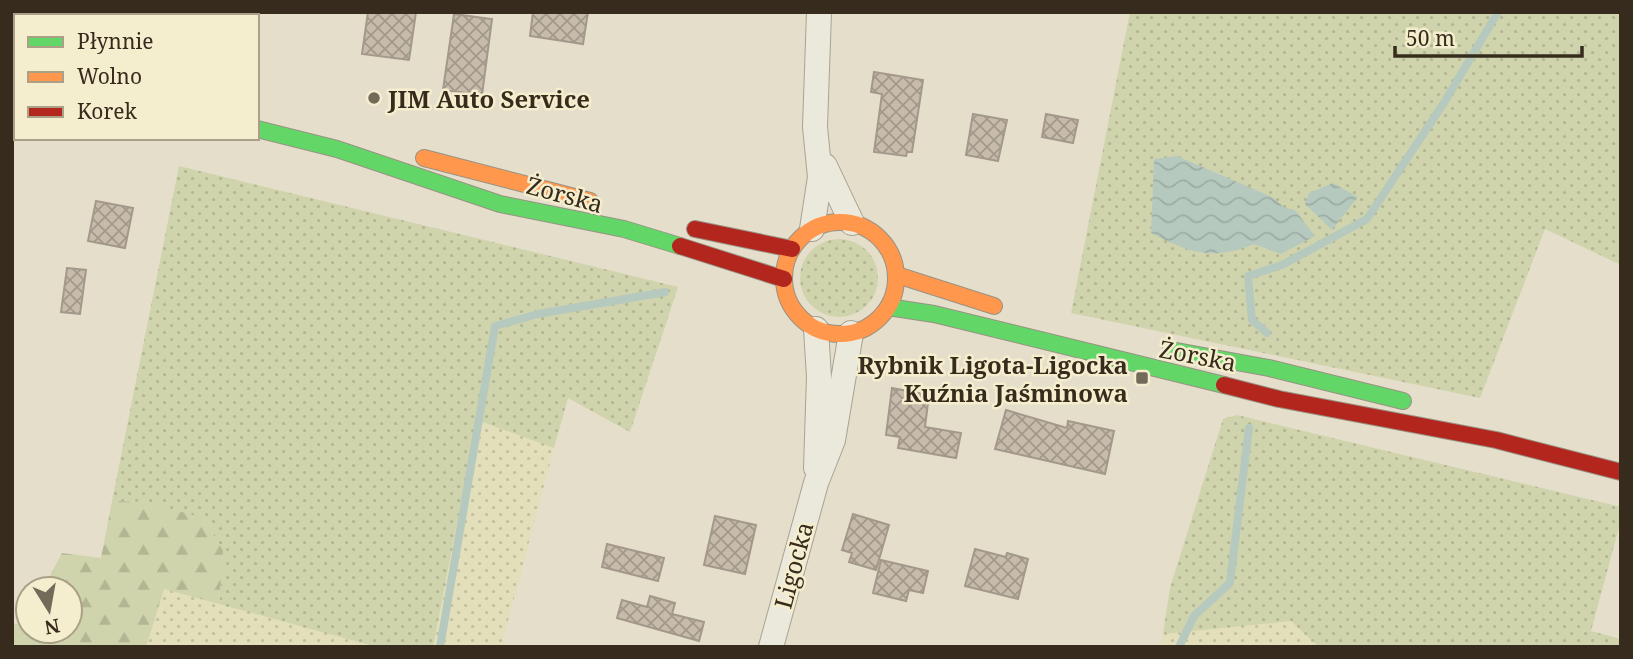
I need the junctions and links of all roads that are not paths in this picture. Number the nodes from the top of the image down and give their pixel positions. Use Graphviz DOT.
graph roads {
  1 [pos="819,12"];
  2 [pos="259,130"];
  3 [pos="337,149"];
  4 [pos="820,155"];
  5 [pos="601,203"];
  6 [pos="674,223"];
  7 [pos="852,223"];
  8 [pos="812,229"];
  9 [pos="792,249"];
  10 [pos="897,275"];
  11 [pos="784,279"];
  12 [pos="888,307"];
  13 [pos="1014,313"];
  14 [pos="816,329"];
  15 [pos="851,334"];
  16 [pos="1148,345"];
  17 [pos="1496,440"];
  18 [pos="1621,472"];
  19 [pos="816,483"];
  20 [pos="771,647"];
  1 -- 4 [label="street"];
  2 -- 3 [label="main road, Żorska"];
  3 -- 5 [label="main road, Żorska"];
  3 -- 11 [label="main road, Żorska"];
  4 -- 7 [label="street"];
  4 -- 8 [label="street"];
  6 -- 9 [label="main road"];
  7 -- 8 [label="main road"];
  7 -- 10 [label="main road"];
  8 -- 9 [label="main road"];
  9 -- 11 [label="main road"];
  10 -- 12 [label="main road"];
  10 -- 13 [label="main road"];
  11 -- 14 [label="main road"];
  12 -- 15 [label="main road"];
  12 -- 17 [label="main road, Żorska"];
  14 -- 15 [label="main road"];
  14 -- 19 [label="street, Ligocka"];
  15 -- 19 [label="street, Ligocka"];
  16 -- 17 [label="main road, Żorska"];
  17 -- 18 [label="main road, Żorska"];
  19 -- 20 [label="street, Ligocka"];
}
